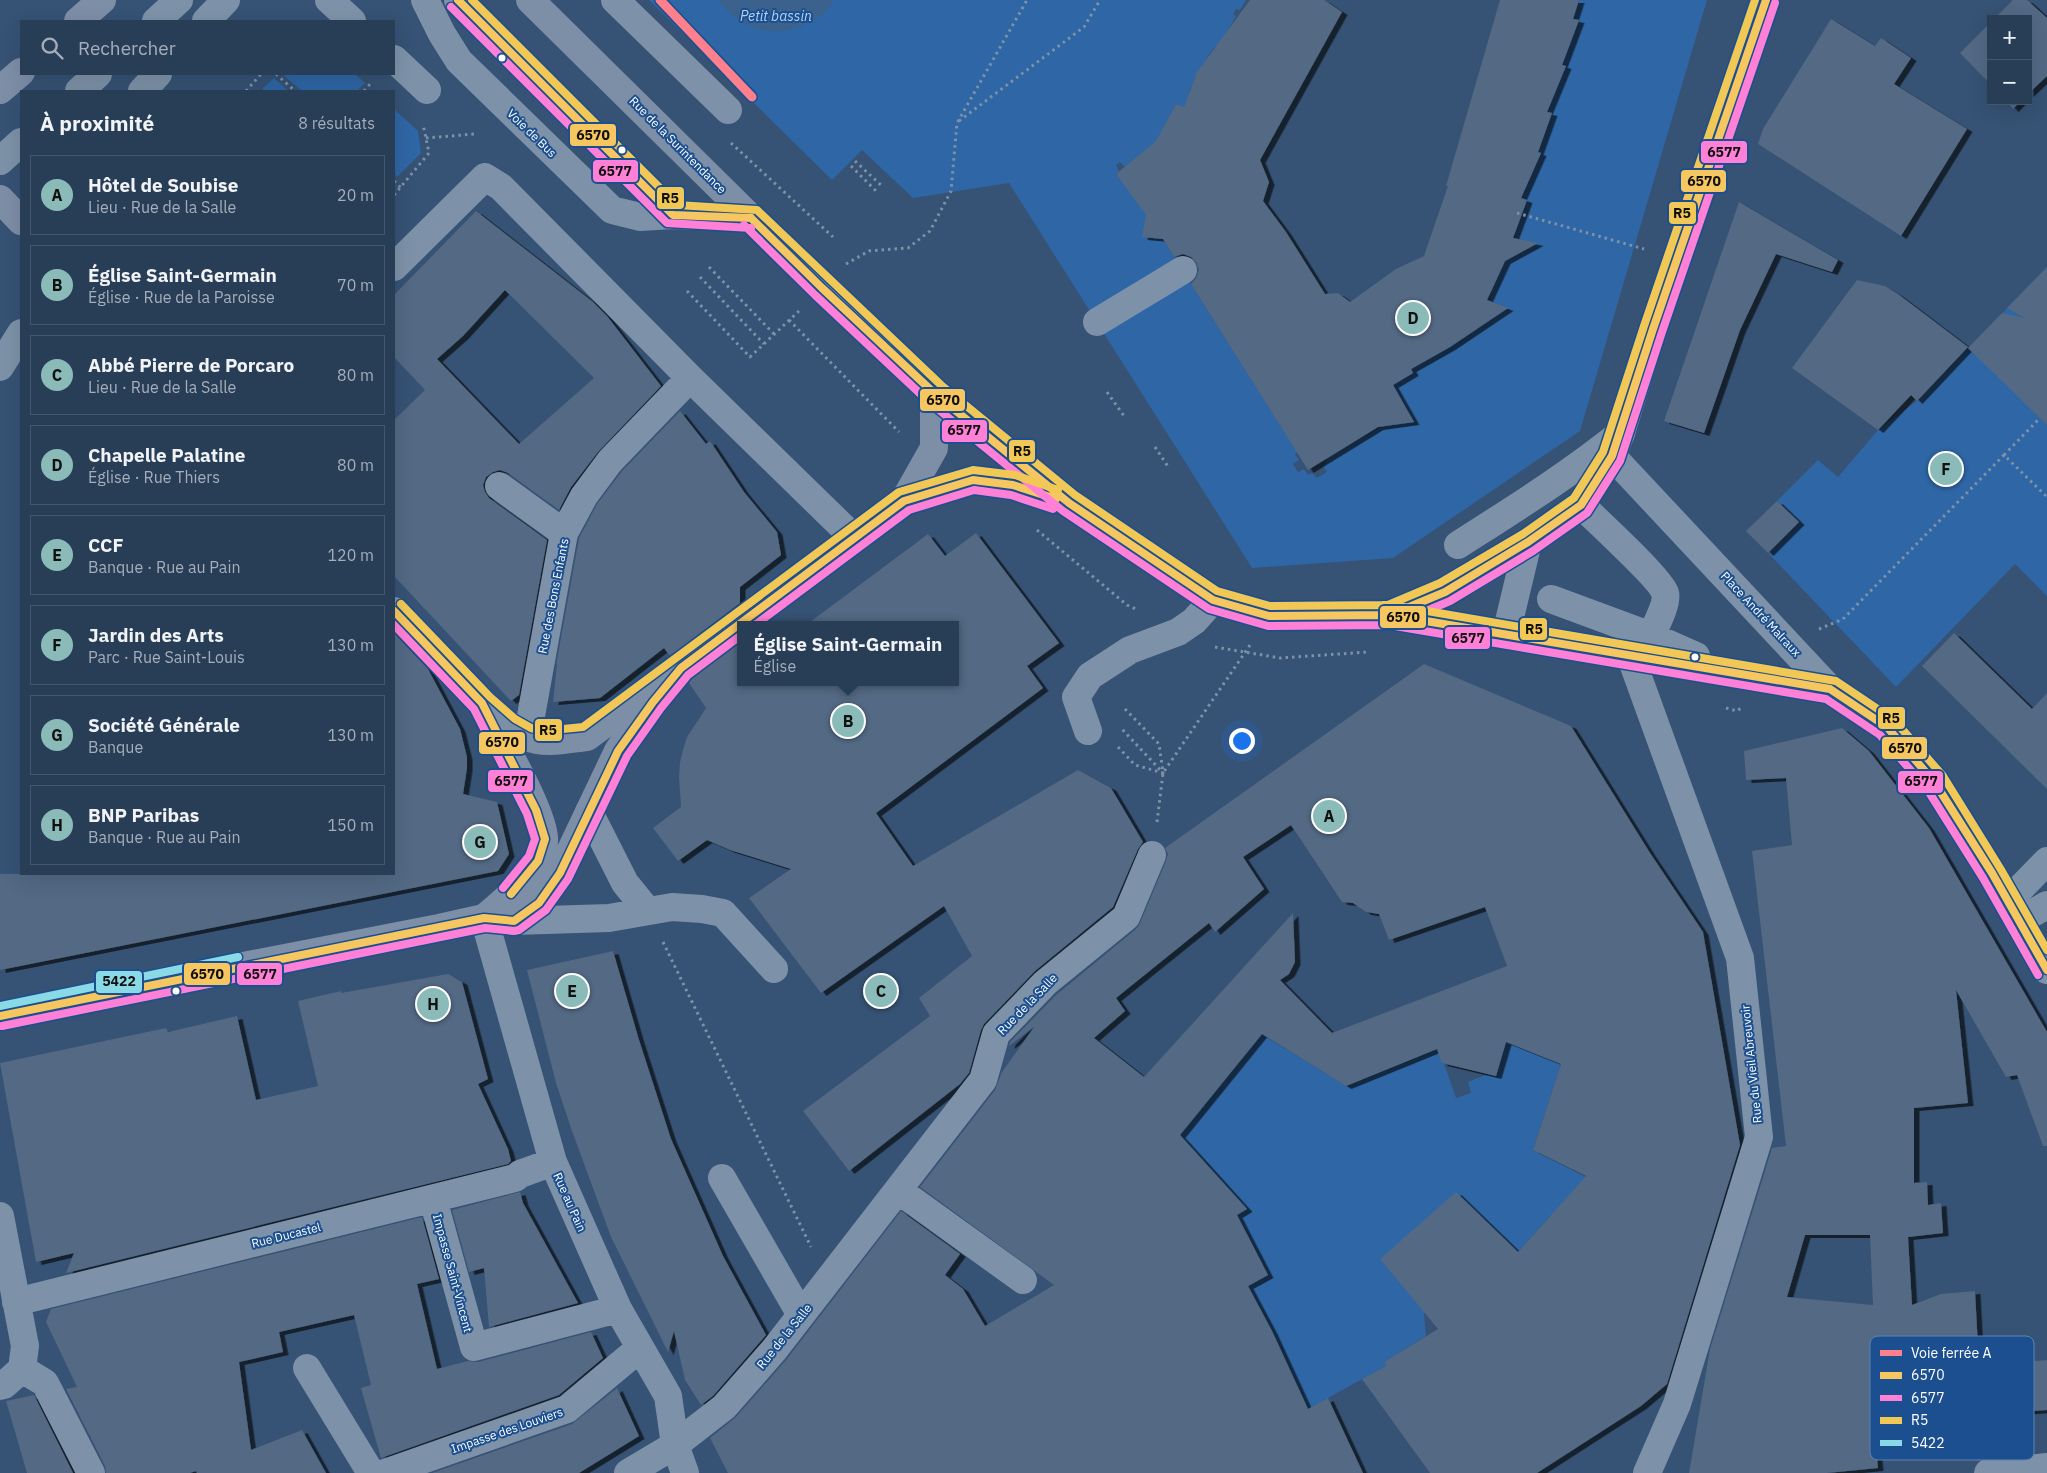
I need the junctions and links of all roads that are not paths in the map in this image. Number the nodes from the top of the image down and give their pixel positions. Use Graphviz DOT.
graph roads {
  1 [pos="102,0"];
  2 [pos="179,0"];
  3 [pos="226,0"];
  4 [pos="329,0"];
  5 [pos="425,0"];
  6 [pos="458,0"];
  7 [pos="530,0"];
  8 [pos="616,0"];
  9 [pos="1766,0"];
  10 [pos="79,20"];
  11 [pos="157,20"];
  12 [pos="207,20"];
  13 [pos="351,20"];
  14 [pos="395,60"];
  15 [pos="20,73"];
  16 [pos="97,75"];
  17 [pos="157,75"];
  18 [pos="0,90"];
  19 [pos="79,90"];
  20 [pos="143,90"];
  21 [pos="427,90"];
  22 [pos="728,110"];
  23 [pos="20,143"];
  24 [pos="0,161"];
  25 [pos="0,200"];
  26 [pos="673,215"];
  27 [pos="751,218"];
  28 [pos="20,220"];
  29 [pos="395,267"];
  30 [pos="1182,270"];
  31 [pos="1097,322"];
  32 [pos="20,335"];
  33 [pos="0,367"];
  34 [pos="690,378"];
  35 [pos="934,393"];
  36 [pos="1616,445"];
  37 [pos="499,486"];
  38 [pos="904,501"];
  39 [pos="1069,504"];
  40 [pos="1581,505"];
  41 [pos="564,533"];
  42 [pos="854,538"];
  43 [pos="1528,542"];
  44 [pos="1458,545"];
  45 [pos="1551,599"];
  46 [pos="1213,600"];
  47 [pos="395,612"];
  48 [pos="1390,615"];
  49 [pos="744,621"];
  50 [pos="737,626"];
  51 [pos="1506,634"];
  52 [pos="1651,636"];
  53 [pos="1630,655"];
  54 [pos="1734,673"];
  55 [pos="1830,689"];
  56 [pos="651,697"];
  57 [pos="488,715"];
  58 [pos="1088,731"];
  59 [pos="527,738"];
  60 [pos="590,812"];
  61 [pos="1152,855"];
  62 [pos="2047,862"];
  63 [pos="2047,905"];
  64 [pos="647,910"];
  65 [pos="2014,911"];
  66 [pos="484,918"];
  67 [pos="514,921"];
  68 [pos="774,969"];
  69 [pos="2047,970"];
  70 [pos="0,1016"];
  71 [pos="553,1162"];
  72 [pos="722,1178"];
  73 [pos="898,1190"];
  74 [pos="433,1199"];
  75 [pos="0,1216"];
  76 [pos="1023,1280"];
  77 [pos="16,1302"];
  78 [pos="618,1309"];
  79 [pos="801,1315"];
  80 [pos="640,1348"];
  81 [pos="307,1368"];
  82 [pos="22,1369"];
  83 [pos="0,1386"];
  84 [pos="675,1445"];
  85 [pos="2047,1467"];
  86 [pos="1640,1471"];
  87 [pos="91,1473"];
  88 [pos="371,1473"];
  89 [pos="385,1473"];
  90 [pos="628,1473"];
  91 [pos="685,1473"];
  92 [pos="1988,1473"];
  1 -- 10 [label="main road"];
  2 -- 11 [label="street"];
  3 -- 12 [label="street"];
  4 -- 13 [label="street"];
  5 -- 26 [label="street, Voie de Bus"];
  6 -- 26 [label="street"];
  7 -- 27 [label="main road, Rue de la Surintendance"];
  8 -- 22 [label="street"];
  9 -- 36 [label="main road"];
  14 -- 21 [label="street"];
  15 -- 18 [label="main road"];
  16 -- 19 [label="street"];
  17 -- 20 [label="street"];
  23 -- 24 [label="street"];
  25 -- 28 [label="main road"];
  26 -- 27 [label="street, Voie de Bus"];
  27 -- 35 [label="main road, Rue de la Surintendance"];
  29 -- 34 [label="street"];
  30 -- 31 [label="street"];
  32 -- 33 [label="street"];
  34 -- 41 [label="street, Rue des Bons Enfants"];
  34 -- 42 [label="street"];
  35 -- 38 [label="main road"];
  35 -- 39 [label="main road, Rue de la Surintendance"];
  36 -- 40 [label="main road"];
  36 -- 44 [label="street"];
  36 -- 55 [label="street, Place André Malraux"];
  37 -- 41 [label="street"];
  38 -- 39 [label="main road"];
  38 -- 42 [label="main road"];
  39 -- 46 [label="main road"];
  40 -- 43 [label="main road"];
  40 -- 52 [label="street"];
  41 -- 59 [label="street, Rue des Bons Enfants"];
  42 -- 49 [label="main road"];
  43 -- 48 [label="main road"];
  43 -- 51 [label="street"];
  45 -- 52 [label="street"];
  46 -- 48 [label="main road"];
  46 -- 58 [label="street"];
  47 -- 57 [label="main road"];
  48 -- 51 [label="street"];
  50 -- 56 [label="main road"];
  51 -- 53 [label="street"];
  52 -- 54 [label="street"];
  53 -- 54 [label="street"];
  53 -- 86 [label="street, Rue du Vieil Abreuvoir"];
  54 -- 55 [label="street"];
  55 -- 65 [label="street"];
  56 -- 59 [label="main road"];
  56 -- 60 [label="main road"];
  57 -- 59 [label="main road"];
  57 -- 66 [label="main road"];
  60 -- 64 [label="street"];
  60 -- 67 [label="main road"];
  61 -- 73 [label="street, Rue de la Salle"];
  62 -- 65 [label="street"];
  63 -- 65 [label="street"];
  64 -- 67 [label="street"];
  64 -- 68 [label="street"];
  65 -- 69 [label="street"];
  66 -- 67 [label="main road"];
  66 -- 70 [label="main road"];
  66 -- 71 [label="street, Rue au Pain"];
  71 -- 74 [label="street, Rue Ducastel"];
  71 -- 78 [label="street, Rue au Pain"];
  72 -- 79 [label="street"];
  73 -- 76 [label="street"];
  73 -- 79 [label="street, Rue de la Salle"];
  74 -- 77 [label="street, Rue Ducastel"];
  74 -- 78 [label="street, Impasse Saint-Vincent"];
  75 -- 77 [label="street"];
  77 -- 82 [label="street"];
  78 -- 80 [label="street, Rue au Pain"];
  79 -- 84 [label="street, Rue de la Salle"];
  80 -- 84 [label="street, Rue au Pain"];
  80 -- 89 [label="street, Impasse des Louviers"];
  81 -- 88 [label="street"];
  82 -- 83 [label="street"];
  82 -- 87 [label="street"];
  84 -- 90 [label="street, Rue de la Salle"];
  84 -- 91 [label="street, Rue au Pain"];
  85 -- 92 [label="street"];
}
